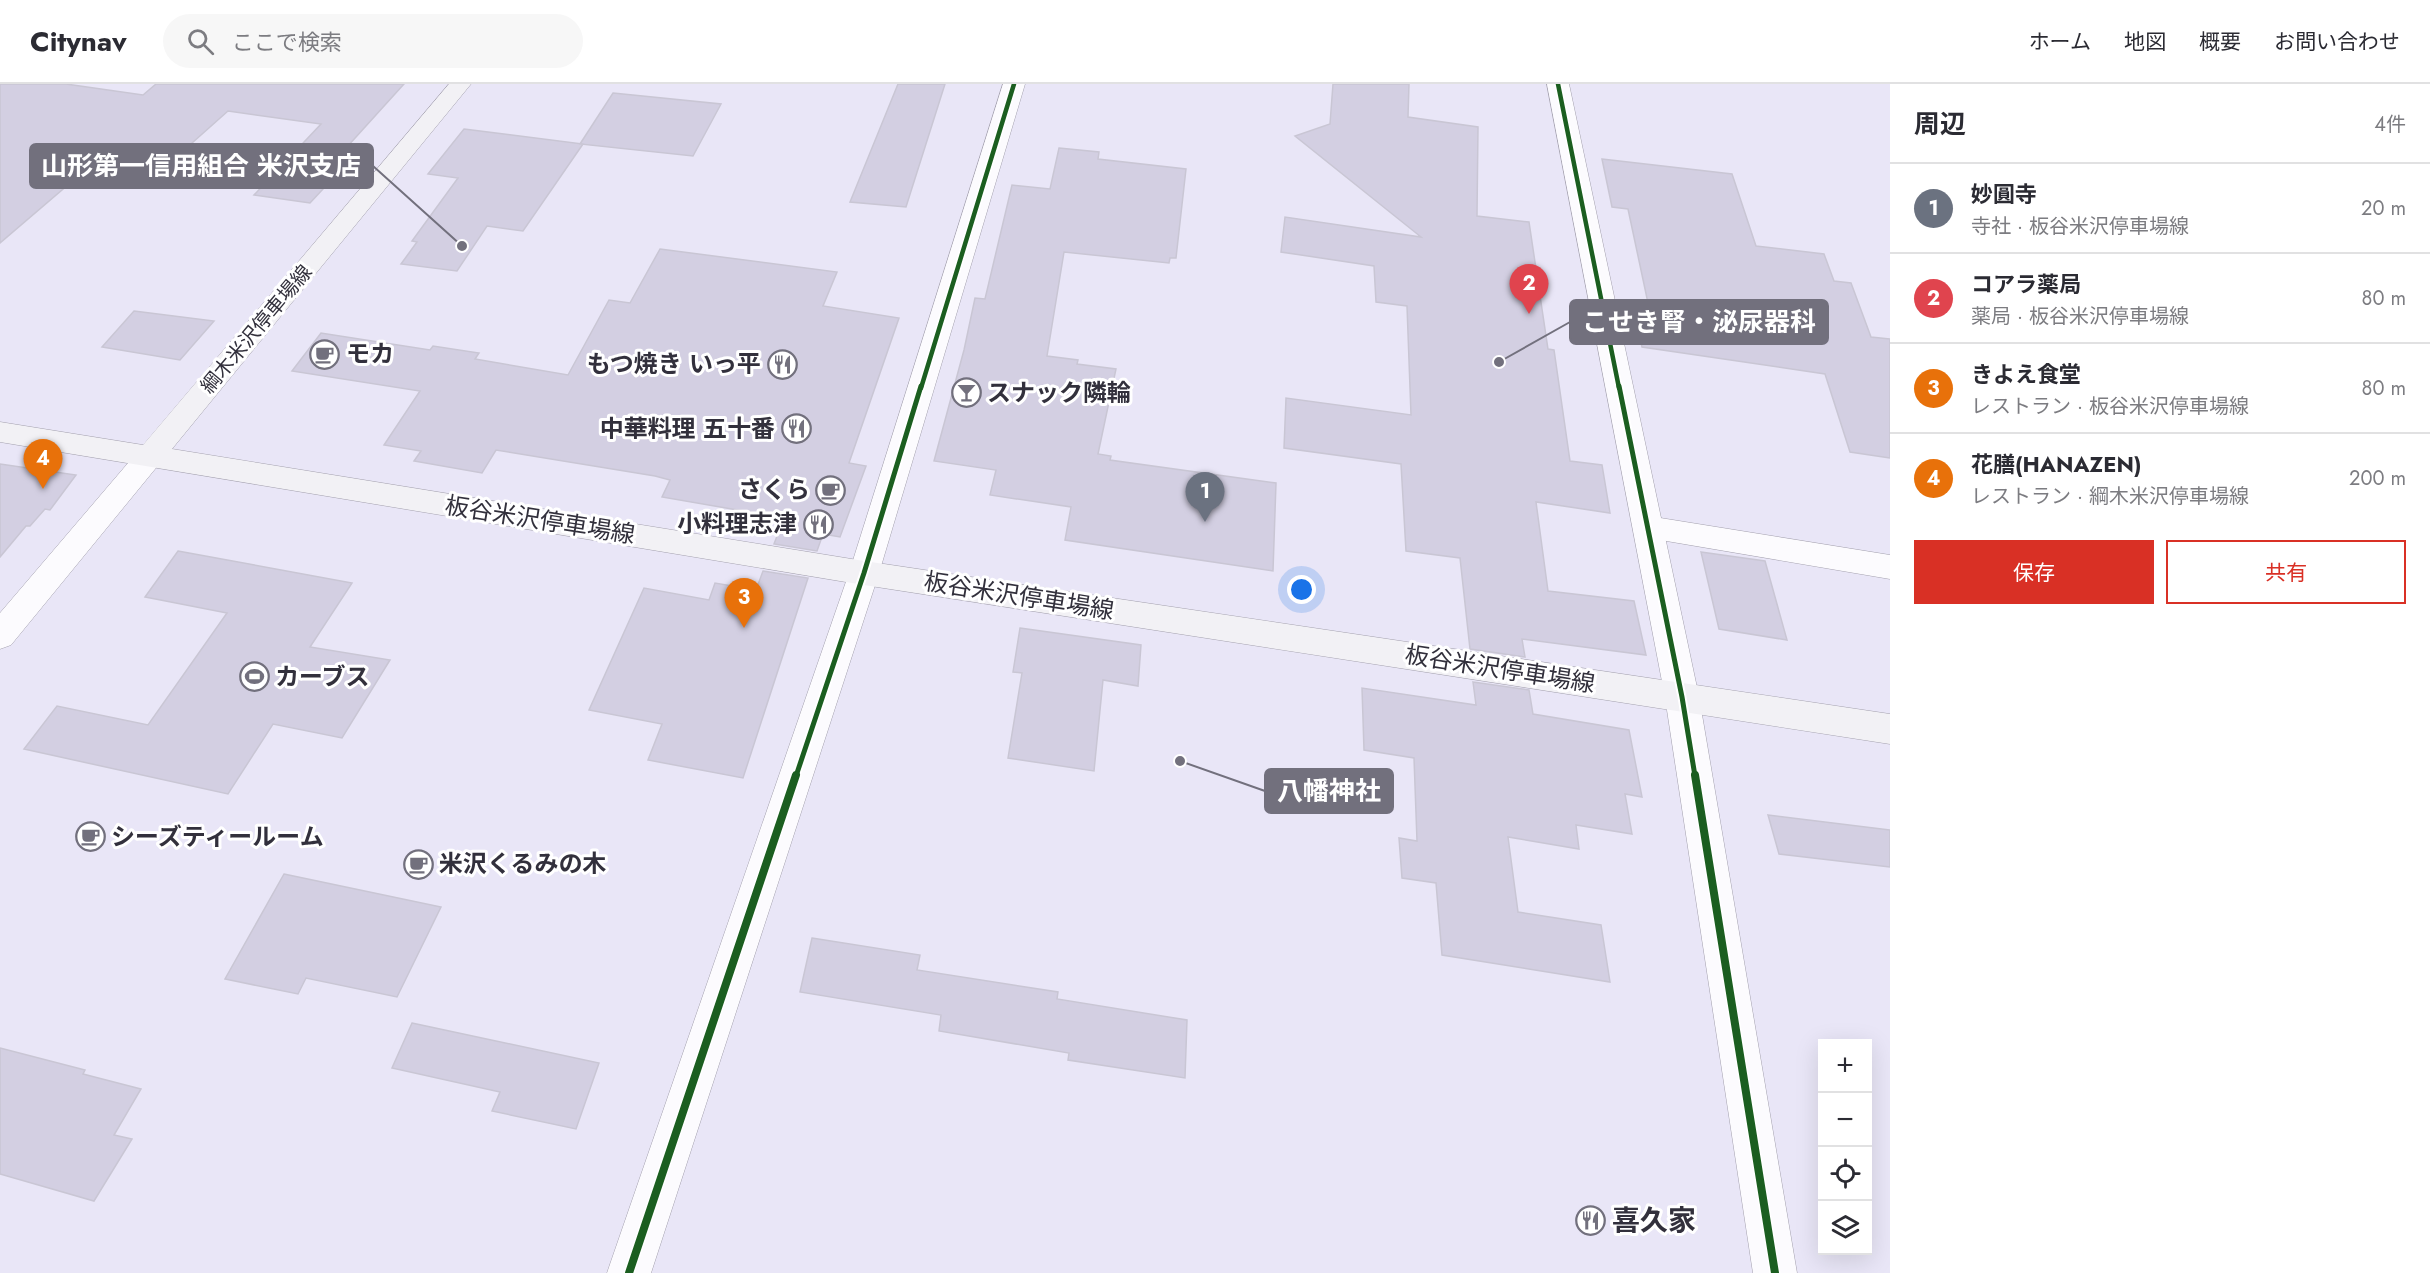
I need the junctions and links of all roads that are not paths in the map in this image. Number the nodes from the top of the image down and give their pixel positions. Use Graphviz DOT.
graph roads {
  1 [pos="460,84"];
  2 [pos="1014,84"];
  3 [pos="1558,84"];
  4 [pos="0,432"];
  5 [pos="150,456"];
  6 [pos="1648,528"];
  7 [pos="1890,567"];
  8 [pos="864,573"];
  9 [pos="0,636"];
  10 [pos="1682,697"];
  11 [pos="1890,729"];
  12 [pos="629,1273"];
  13 [pos="1775,1273"];
  1 -- 5 [label="main road, 綱木米沢停車場線"];
  2 -- 8 [label="street"];
  3 -- 6 [label="street"];
  4 -- 5 [label="main road"];
  5 -- 8 [label="main road, 板谷米沢停車場線"];
  5 -- 9 [label="street"];
  6 -- 7 [label="street"];
  6 -- 10 [label="street"];
  8 -- 10 [label="main road, 板谷米沢停車場線"];
  8 -- 12 [label="street"];
  10 -- 11 [label="main road, 板谷米沢停車場線"];
  10 -- 13 [label="street"];
}
